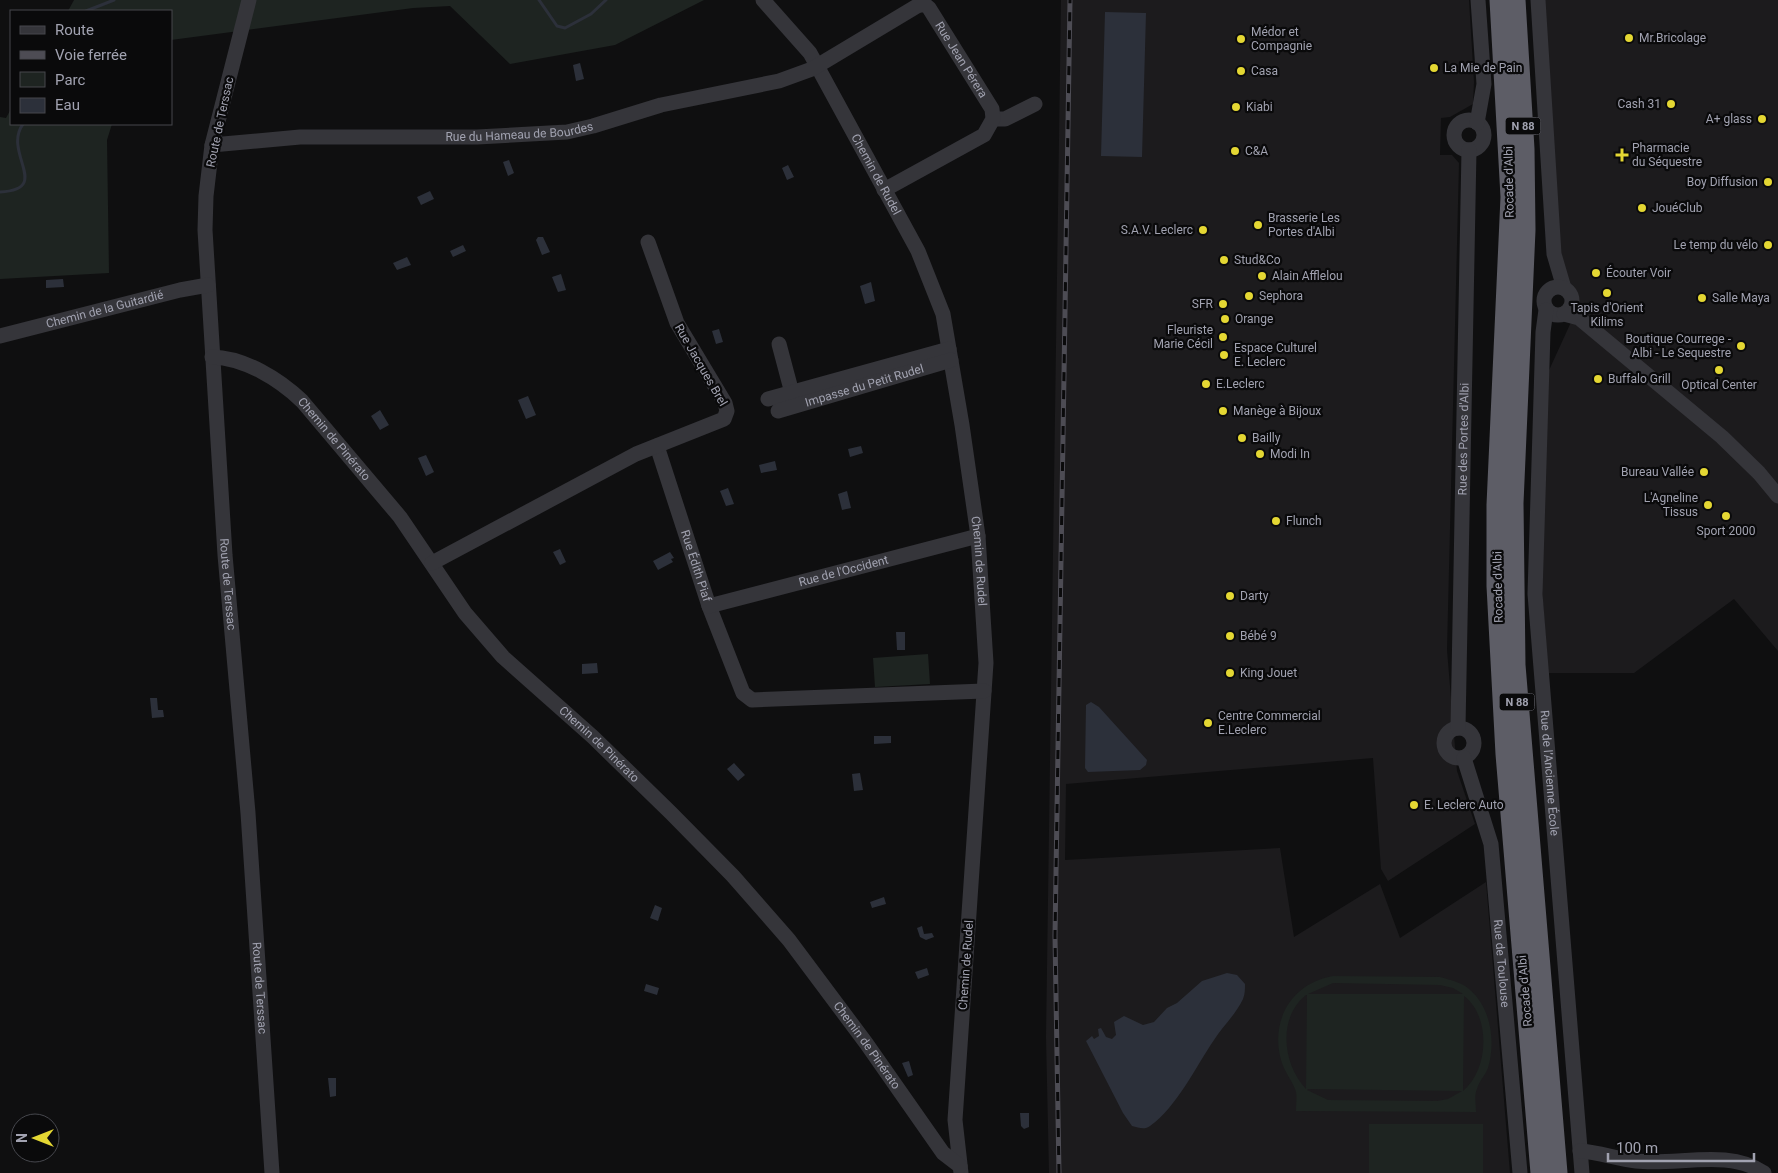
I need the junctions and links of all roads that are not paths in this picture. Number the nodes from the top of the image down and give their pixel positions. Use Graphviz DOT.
graph roads {
  1 [pos="249,0"];
  2 [pos="763,0"];
  3 [pos="1478,0"];
  4 [pos="1495,0"];
  5 [pos="1500,0"];
  6 [pos="1515,0"];
  7 [pos="1538,0"];
  8 [pos="923,2"];
  9 [pos="817,67"];
  10 [pos="1034,104"];
  11 [pos="993,119"];
  12 [pos="1477,123"];
  13 [pos="212,145"];
  14 [pos="1469,150"];
  15 [pos="884,190"];
  16 [pos="1511,197"];
  17 [pos="648,242"];
  18 [pos="1554,254"];
  19 [pos="208,285"];
  20 [pos="1564,288"];
  21 [pos="1546,292"];
  22 [pos="1561,310"];
  23 [pos="0,336"];
  24 [pos="778,344"];
  25 [pos="950,355"];
  26 [pos="212,357"];
  27 [pos="792,393"];
  28 [pos="657,446"];
  29 [pos="1778,496"];
  30 [pos="978,536"];
  31 [pos="432,563"];
  32 [pos="709,606"];
  33 [pos="984,691"];
  34 [pos="1458,728"];
  35 [pos="1464,758"];
  36 [pos="1580,1150"];
  37 [pos="961,1170"];
  38 [pos="272,1173"];
  39 [pos="1520,1173"];
  40 [pos="1541,1173"];
  41 [pos="1556,1173"];
  42 [pos="1582,1173"];
  43 [pos="1764,1173"];
  1 -- 13 [label="street, Route de Terssac"];
  2 -- 9 [label="street, Chemin de Rudel"];
  3 -- 12 [label="street"];
  4 -- 16 [label="highway"];
  5 -- 16 [label="highway, Rocade d'Albi / N 88"];
  6 -- 41 [label="highway, Rocade d'Albi / N 88"];
  7 -- 18 [label="street"];
  8 -- 9 [label="street, Rue Jean Pérera"];
  8 -- 11 [label="street, Rue Jean Pérera"];
  9 -- 13 [label="street, Rue du Hameau de Bourdes"];
  9 -- 15 [label="street, Chemin de Rudel"];
  10 -- 11 [label="street"];
  11 -- 15 [label="street"];
  12 -- 14 [label="street"];
  12 -- 14 [label="street"];
  13 -- 19 [label="street, Route de Terssac"];
  14 -- 34 [label="street, Rue des Portes d'Albi"];
  15 -- 25 [label="street, Chemin de Rudel"];
  16 -- 40 [label="highway, Rocade d'Albi / N 88"];
  17 -- 28 [label="street, Rue Jacques Brel"];
  18 -- 20 [label="street"];
  18 -- 21 [label="street, Rue de l’Ancienne École"];
  19 -- 23 [label="street, Chemin de la Guitardié"];
  19 -- 26 [label="street, Route de Terssac"];
  20 -- 21 [label="street"];
  20 -- 22 [label="street"];
  21 -- 22 [label="street, Rue de l’Ancienne École"];
  22 -- 29 [label="street"];
  22 -- 36 [label="street, Rue de l’Ancienne École"];
  24 -- 27 [label="street, Impasse du Petit Rudel"];
  25 -- 27 [label="street, Impasse du Petit Rudel"];
  25 -- 27 [label="street, Impasse du Petit Rudel"];
  25 -- 30 [label="street, Chemin de Rudel"];
  26 -- 31 [label="street, Chemin de Pinérato"];
  26 -- 38 [label="street, Route de Terssac"];
  28 -- 31 [label="street"];
  28 -- 32 [label="street, Rue Édith Piaf"];
  30 -- 32 [label="street, Rue de l'Occident"];
  30 -- 33 [label="street, Chemin de Rudel"];
  31 -- 37 [label="street, Chemin de Pinérato"];
  32 -- 33 [label="street, Rue Édith Piaf"];
  33 -- 37 [label="street, Chemin de Rudel"];
  34 -- 35 [label="street"];
  34 -- 35 [label="street"];
  35 -- 39 [label="street, Rue de Toulouse"];
  36 -- 42 [label="street, Rue de l’Ancienne École"];
  36 -- 43 [label="street"];
}
